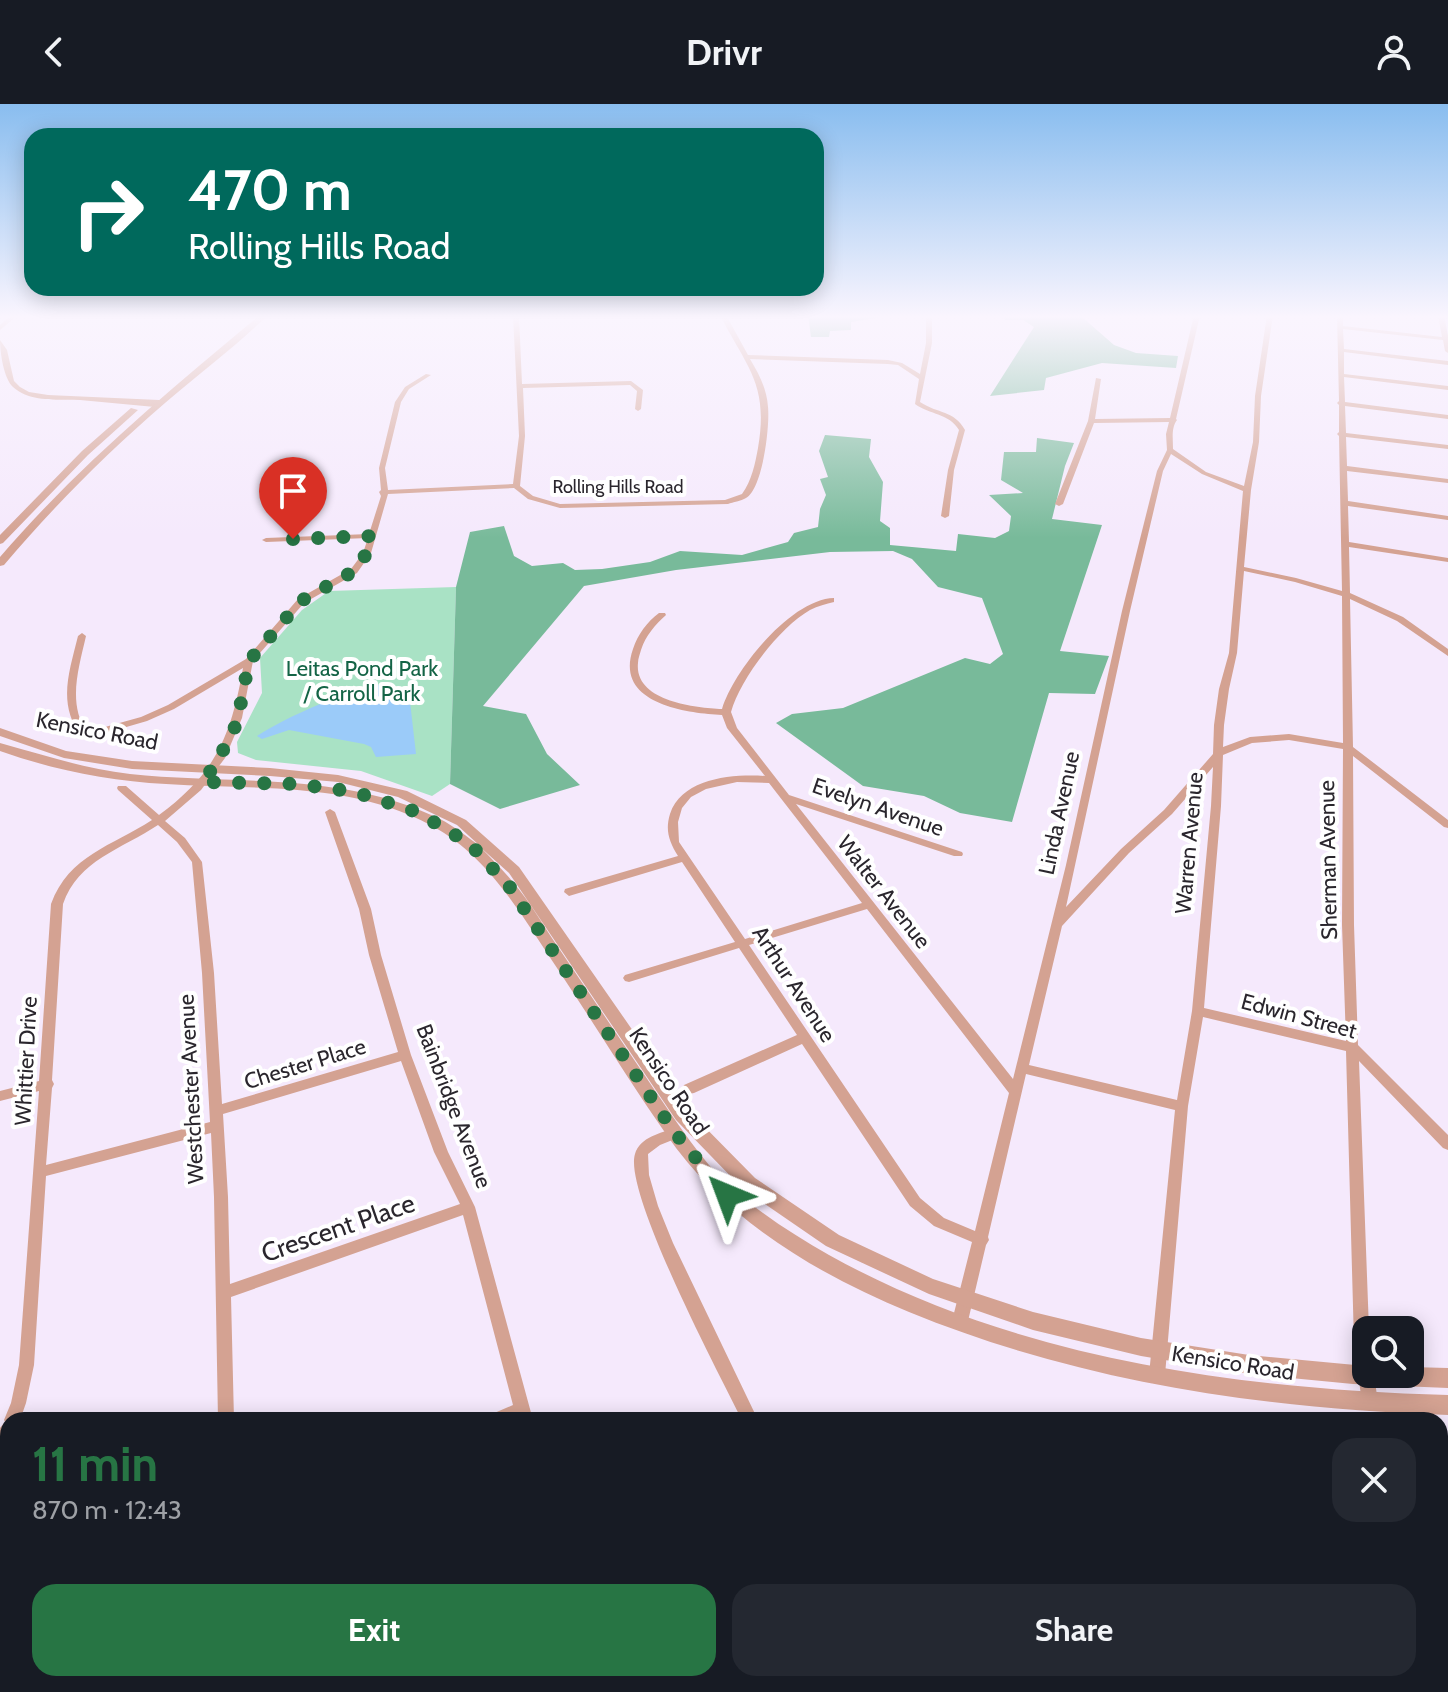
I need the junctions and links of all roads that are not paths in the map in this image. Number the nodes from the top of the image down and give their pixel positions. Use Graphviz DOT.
graph roads {
  1 [pos="19,389"];
  2 [pos="161,389"];
  3 [pos="175,389"];
  4 [pos="406,389"];
  5 [pos="520,389"];
  6 [pos="639,389"];
  7 [pos="763,389"];
  8 [pos="920,389"];
  9 [pos="1096,389"];
  10 [pos="1181,389"];
  11 [pos="1259,389"];
  12 [pos="1340,389"];
  13 [pos="144,403"];
  14 [pos="1340,403"];
  15 [pos="157,404"];
  16 [pos="638,409"];
  17 [pos="1448,417"];
  18 [pos="1174,420"];
  19 [pos="1091,421"];
  20 [pos="1340,434"];
  21 [pos="1448,447"];
  22 [pos="1170,450"];
  23 [pos="1343,468"];
  24 [pos="1448,481"];
  25 [pos="516,486"];
  26 [pos="1247,490"];
  27 [pos="383,492"];
  28 [pos="1343,503"];
  29 [pos="1059,504"];
  30 [pos="945,516"];
  31 [pos="1448,518"];
  32 [pos="372,536"];
  33 [pos="266,540"];
  34 [pos="0,541"];
  35 [pos="1345,544"];
  36 [pos="1448,560"];
  37 [pos="0,563"];
  38 [pos="1239,568"];
  39 [pos="1345,592"];
  40 [pos="831,600"];
  41 [pos="662,615"];
  42 [pos="82,636"];
  43 [pos="1448,653"];
  44 [pos="249,661"];
  45 [pos="726,712"];
  46 [pos="0,732"];
  47 [pos="0,747"];
  48 [pos="1347,747"];
  49 [pos="1220,752"];
  50 [pos="207,777"];
  51 [pos="772,780"];
  52 [pos="122,788"];
  53 [pos="786,797"];
  54 [pos="330,812"];
  55 [pos="158,820"];
  56 [pos="1448,825"];
  57 [pos="958,854"];
  58 [pos="683,858"];
  59 [pos="569,892"];
  60 [pos="868,905"];
  61 [pos="1055,925"];
  62 [pos="744,943"];
  63 [pos="629,978"];
  64 [pos="1198,1011"];
  65 [pos="805,1037"];
  66 [pos="1354,1048"];
  67 [pos="405,1055"];
  68 [pos="1021,1068"];
  69 [pos="48,1084"];
  70 [pos="689,1089"];
  71 [pos="1016,1093"];
  72 [pos="0,1096"];
  73 [pos="1182,1106"];
  74 [pos="216,1119"];
  75 [pos="675,1133"];
  76 [pos="1448,1144"];
  77 [pos="40,1172"];
  78 [pos="468,1207"];
  79 [pos="982,1240"];
  80 [pos="224,1293"];
  81 [pos="966,1298"];
  82 [pos="1363,1316"];
  83 [pos="960,1321"];
  84 [pos="1159,1351"];
  85 [pos="1157,1375"];
  86 [pos="1352,1375"];
  87 [pos="1424,1377"];
  88 [pos="1448,1378"];
  89 [pos="1367,1388"];
  90 [pos="1370,1403"];
  91 [pos="1448,1405"];
  92 [pos="16,1412"];
  93 [pos="226,1412"];
  94 [pos="522,1412"];
  95 [pos="746,1412"];
  1 -- 13 [label="street"];
  2 -- 13 [label="street"];
  3 -- 15 [label="street"];
  4 -- 27 [label="street"];
  5 -- 25 [label="street"];
  6 -- 16 [label="street"];
  7 -- 25 [label="street, Rolling Hills Road"];
  8 -- 30 [label="street"];
  9 -- 19 [label="street"];
  10 -- 18 [label="street, Linda Avenue"];
  11 -- 26 [label="street, Warren Avenue"];
  12 -- 14 [label="street, Sherman Avenue"];
  13 -- 15 [label="street"];
  13 -- 34 [label="street"];
  14 -- 17 [label="street"];
  14 -- 20 [label="street, Sherman Avenue"];
  15 -- 37 [label="street"];
  18 -- 19 [label="street"];
  18 -- 22 [label="street, Linda Avenue"];
  19 -- 29 [label="street"];
  20 -- 21 [label="street"];
  20 -- 23 [label="street, Sherman Avenue"];
  22 -- 26 [label="street"];
  22 -- 61 [label="street, Linda Avenue"];
  23 -- 24 [label="street"];
  23 -- 28 [label="street, Sherman Avenue"];
  25 -- 27 [label="street, Rolling Hills Road"];
  26 -- 38 [label="street, Warren Avenue"];
  27 -- 32 [label="street"];
  28 -- 31 [label="street"];
  28 -- 35 [label="street, Sherman Avenue"];
  32 -- 33 [label="street"];
  32 -- 44 [label="street"];
  35 -- 36 [label="street"];
  35 -- 39 [label="street, Sherman Avenue"];
  38 -- 39 [label="street"];
  38 -- 49 [label="street, Warren Avenue"];
  39 -- 43 [label="street"];
  39 -- 48 [label="street, Sherman Avenue"];
  40 -- 45 [label="street"];
  41 -- 45 [label="street"];
  42 -- 44 [label="street"];
  44 -- 50 [label="street"];
  45 -- 51 [label="street, Walter Avenue"];
  46 -- 50 [label="street, Kensico Road"];
  47 -- 50 [label="street, Kensico Road"];
  48 -- 49 [label="street"];
  48 -- 56 [label="street"];
  48 -- 66 [label="street, Sherman Avenue"];
  49 -- 61 [label="street"];
  49 -- 64 [label="street, Warren Avenue"];
  50 -- 55 [label="street, Whittier Drive"];
  50 -- 75 [label="street, Kensico Road"];
  50 -- 81 [label="street, Kensico Road"];
  51 -- 53 [label="street, Walter Avenue"];
  51 -- 58 [label="street, Arthur Avenue"];
  52 -- 55 [label="street, Westchester Avenue"];
  53 -- 57 [label="street, Evelyn Avenue"];
  53 -- 60 [label="street, Walter Avenue"];
  54 -- 67 [label="street, Bainbridge Avenue"];
  55 -- 69 [label="street, Whittier Drive"];
  55 -- 74 [label="street, Westchester Avenue"];
  58 -- 59 [label="street"];
  58 -- 62 [label="street, Arthur Avenue"];
  60 -- 62 [label="street"];
  60 -- 71 [label="street, Walter Avenue"];
  61 -- 68 [label="street, Linda Avenue"];
  62 -- 63 [label="street"];
  62 -- 65 [label="street, Arthur Avenue"];
  64 -- 66 [label="street, Edwin Street"];
  64 -- 73 [label="street, Warren Avenue"];
  65 -- 70 [label="street"];
  65 -- 79 [label="street, Arthur Avenue"];
  66 -- 76 [label="street, Edwin Street"];
  66 -- 82 [label="street, Sherman Avenue"];
  67 -- 74 [label="street, Chester Place"];
  67 -- 78 [label="street, Bainbridge Avenue"];
  68 -- 71 [label="street, Linda Avenue"];
  68 -- 73 [label="street"];
  69 -- 72 [label="street"];
  69 -- 77 [label="street, Whittier Drive"];
  71 -- 79 [label="street, Linda Avenue"];
  73 -- 84 [label="street, Warren Avenue"];
  74 -- 77 [label="street, Chester Place"];
  74 -- 80 [label="street, Westchester Avenue"];
  75 -- 83 [label="street, Kensico Road"];
  75 -- 95 [label="street"];
  77 -- 92 [label="street, Whittier Drive"];
  78 -- 80 [label="street, Crescent Place"];
  78 -- 94 [label="street, Bainbridge Avenue"];
  79 -- 81 [label="street, Linda Avenue"];
  80 -- 93 [label="street, Westchester Avenue"];
  81 -- 83 [label="street, Linda Avenue"];
  81 -- 84 [label="street, Kensico Road"];
  83 -- 85 [label="street, Kensico Road"];
  84 -- 85 [label="street, Warren Avenue"];
  84 -- 86 [label="street, Kensico Road"];
  85 -- 90 [label="street, Kensico Road"];
  87 -- 88 [label="street, Kensico Road"];
  89 -- 90 [label="street, Sherman Avenue"];
  90 -- 91 [label="street, Kensico Road"];
}
